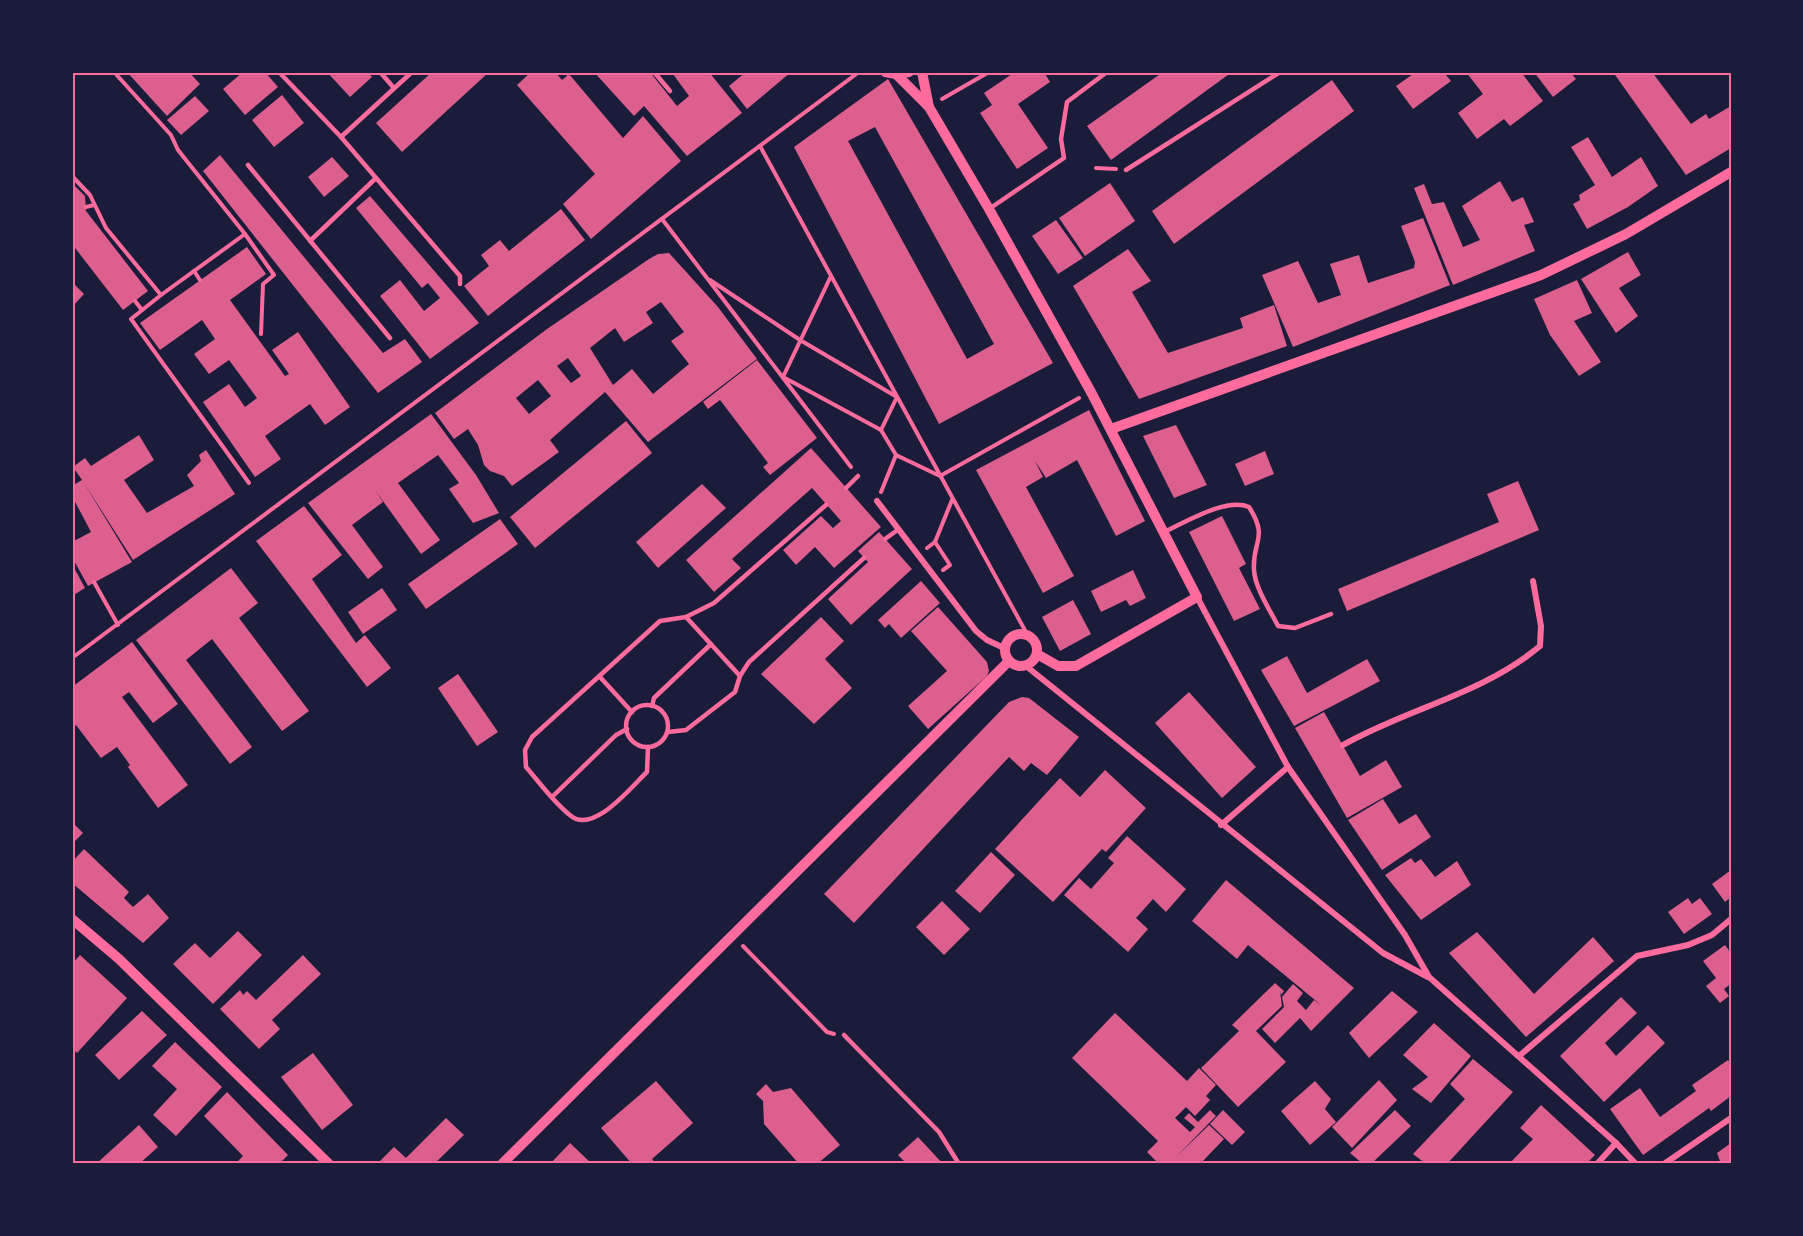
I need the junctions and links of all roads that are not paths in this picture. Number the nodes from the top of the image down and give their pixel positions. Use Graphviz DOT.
graph roads {
  1 [pos="279,72"];
  2 [pos="380,72"];
  3 [pos="412,72"];
  4 [pos="654,72"];
  5 [pos="909,72"];
  6 [pos="922,72"];
  7 [pos="1107,72"];
  8 [pos="1280,72"];
  9 [pos="890,73"];
  10 [pos="394,88"];
  11 [pos="670,91"];
  12 [pos="929,107"];
  13 [pos="341,137"];
  14 [pos="248,165"];
  15 [pos="1126,170"];
  16 [pos="1731,172"];
  17 [pos="376,178"];
  18 [pos="989,210"];
  19 [pos="310,241"];
  20 [pos="460,284"];
  21 [pos="390,338"];
  22 [pos="1111,429"];
  23 [pos="858,476"];
  24 [pos="846,488"];
  25 [pos="877,501"];
  26 [pos="826,505"];
  27 [pos="899,529"];
  28 [pos="1164,532"];
  29 [pos="885,539"];
  30 [pos="864,558"];
  31 [pos="1533,582"];
  32 [pos="1197,597"];
  33 [pos="1331,614"];
  34 [pos="686,617"];
  35 [pos="711,644"];
  36 [pos="1004,648"];
  37 [pos="1037,654"];
  38 [pos="1009,661"];
  39 [pos="1026,666"];
  40 [pos="740,676"];
  41 [pos="600,677"];
  42 [pos="652,706"];
  43 [pos="632,712"];
  44 [pos="627,729"];
  45 [pos="668,732"];
  46 [pos="1343,745"];
  47 [pos="648,747"];
  48 [pos="1288,767"];
  49 [pos="553,796"];
  50 [pos="1221,825"];
  51 [pos="72,919"];
  52 [pos="1731,919"];
  53 [pos="1429,977"];
  54 [pos="844,1035"];
  55 [pos="1520,1056"];
  56 [pos="1731,1119"];
  57 [pos="1616,1143"];
  58 [pos="329,1164"];
  59 [pos="502,1164"];
  60 [pos="959,1164"];
  61 [pos="1597,1164"];
  62 [pos="1636,1164"];
  63 [pos="1664,1164"];
  1 -- 13 [label="lane"];
  2 -- 10 [label="lane"];
  3 -- 10 [label="lane"];
  4 -- 11 [label="lane"];
  5 -- 9 [label="street"];
  6 -- 12 [label="street"];
  7 -- 18 [label="lane"];
  8 -- 15 [label="lane"];
  9 -- 12 [label="street"];
  10 -- 13 [label="lane"];
  12 -- 18 [label="street"];
  13 -- 17 [label="lane"];
  14 -- 19 [label="lane"];
  16 -- 22 [label="street"];
  17 -- 19 [label="lane"];
  17 -- 20 [label="lane"];
  18 -- 22 [label="street"];
  19 -- 21 [label="lane"];
  22 -- 28 [label="street"];
  23 -- 24 [label="lane"];
  25 -- 27 [label="street"];
  26 -- 34 [label="lane"];
  27 -- 29 [label="lane"];
  27 -- 36 [label="street"];
  28 -- 32 [label="street"];
  28 -- 33 [label="lane"];
  30 -- 40 [label="lane"];
  31 -- 46 [label="street"];
  32 -- 37 [label="street"];
  32 -- 48 [label="street"];
  34 -- 35 [label="lane"];
  34 -- 41 [label="lane"];
  35 -- 40 [label="lane"];
  35 -- 42 [label="lane"];
  36 -- 37 [label="street"];
  36 -- 38 [label="street"];
  37 -- 39 [label="street"];
  38 -- 39 [label="street"];
  38 -- 59 [label="street"];
  39 -- 50 [label="street"];
  40 -- 45 [label="lane"];
  41 -- 43 [label="lane"];
  41 -- 49 [label="lane"];
  42 -- 43 [label="lane"];
  42 -- 45 [label="lane"];
  43 -- 44 [label="lane"];
  44 -- 47 [label="lane"];
  44 -- 49 [label="lane"];
  45 -- 47 [label="lane"];
  47 -- 49 [label="lane"];
  48 -- 50 [label="street"];
  48 -- 53 [label="street"];
  50 -- 53 [label="street"];
  51 -- 58 [label="street"];
  52 -- 55 [label="street"];
  53 -- 55 [label="street"];
  54 -- 60 [label="lane"];
  55 -- 57 [label="street"];
  56 -- 63 [label="street"];
  57 -- 61 [label="street"];
  57 -- 62 [label="street"];
}
